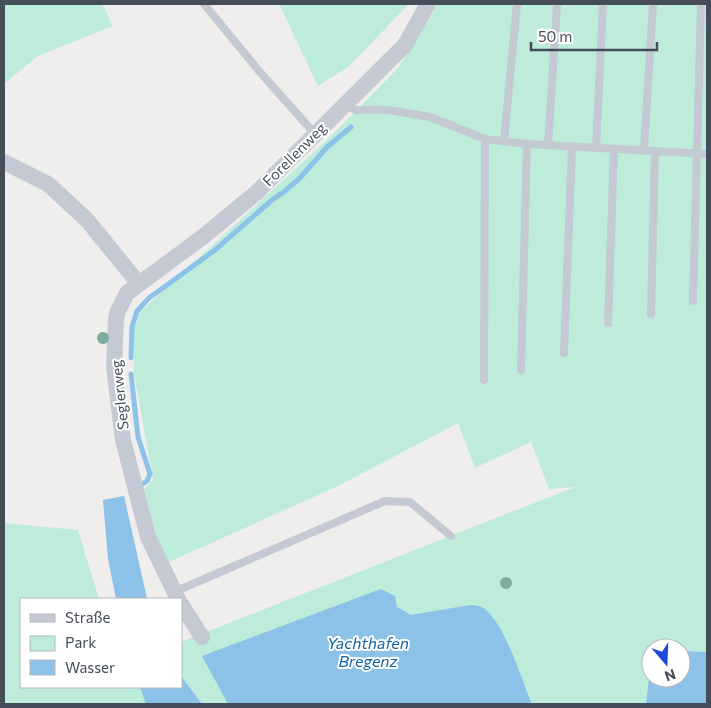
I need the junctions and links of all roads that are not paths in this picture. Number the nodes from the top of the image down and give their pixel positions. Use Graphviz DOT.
graph roads {
  1 [pos="204,4"];
  2 [pos="428,4"];
  3 [pos="517,4"];
  4 [pos="557,4"];
  5 [pos="603,4"];
  6 [pos="652,4"];
  7 [pos="701,4"];
  8 [pos="345,105"];
  9 [pos="314,133"];
  10 [pos="485,139"];
  11 [pos="504,141"];
  12 [pos="527,144"];
  13 [pos="548,145"];
  14 [pos="572,147"];
  15 [pos="596,148"];
  16 [pos="614,149"];
  17 [pos="644,150"];
  18 [pos="655,151"];
  19 [pos="698,154"];
  20 [pos="707,154"];
  21 [pos="4,162"];
  22 [pos="139,284"];
  23 [pos="693,302"];
  24 [pos="651,314"];
  25 [pos="608,323"];
  26 [pos="564,353"];
  27 [pos="521,370"];
  28 [pos="484,380"];
  29 [pos="451,536"];
  30 [pos="178,598"];
  31 [pos="182,604"];
  32 [pos="202,637"];
  1 -- 9 [label="lane"];
  2 -- 8 [label="street, Forellenweg"];
  3 -- 11 [label="lane"];
  4 -- 13 [label="lane"];
  5 -- 15 [label="lane"];
  6 -- 17 [label="lane"];
  7 -- 19 [label="lane"];
  8 -- 9 [label="street, Forellenweg"];
  8 -- 10 [label="lane"];
  9 -- 22 [label="street, Forellenweg"];
  10 -- 11 [label="lane"];
  10 -- 28 [label="lane"];
  11 -- 12 [label="lane"];
  12 -- 13 [label="lane"];
  12 -- 27 [label="lane"];
  13 -- 14 [label="lane"];
  14 -- 15 [label="lane"];
  14 -- 26 [label="lane"];
  15 -- 16 [label="lane"];
  16 -- 17 [label="lane"];
  16 -- 25 [label="lane"];
  17 -- 18 [label="lane"];
  18 -- 19 [label="lane"];
  18 -- 24 [label="lane"];
  19 -- 20 [label="lane"];
  19 -- 23 [label="lane"];
  21 -- 22 [label="street"];
  22 -- 30 [label="street, Seglerweg"];
  29 -- 30 [label="lane"];
  31 -- 32 [label="street, Seglerweg"];
}
